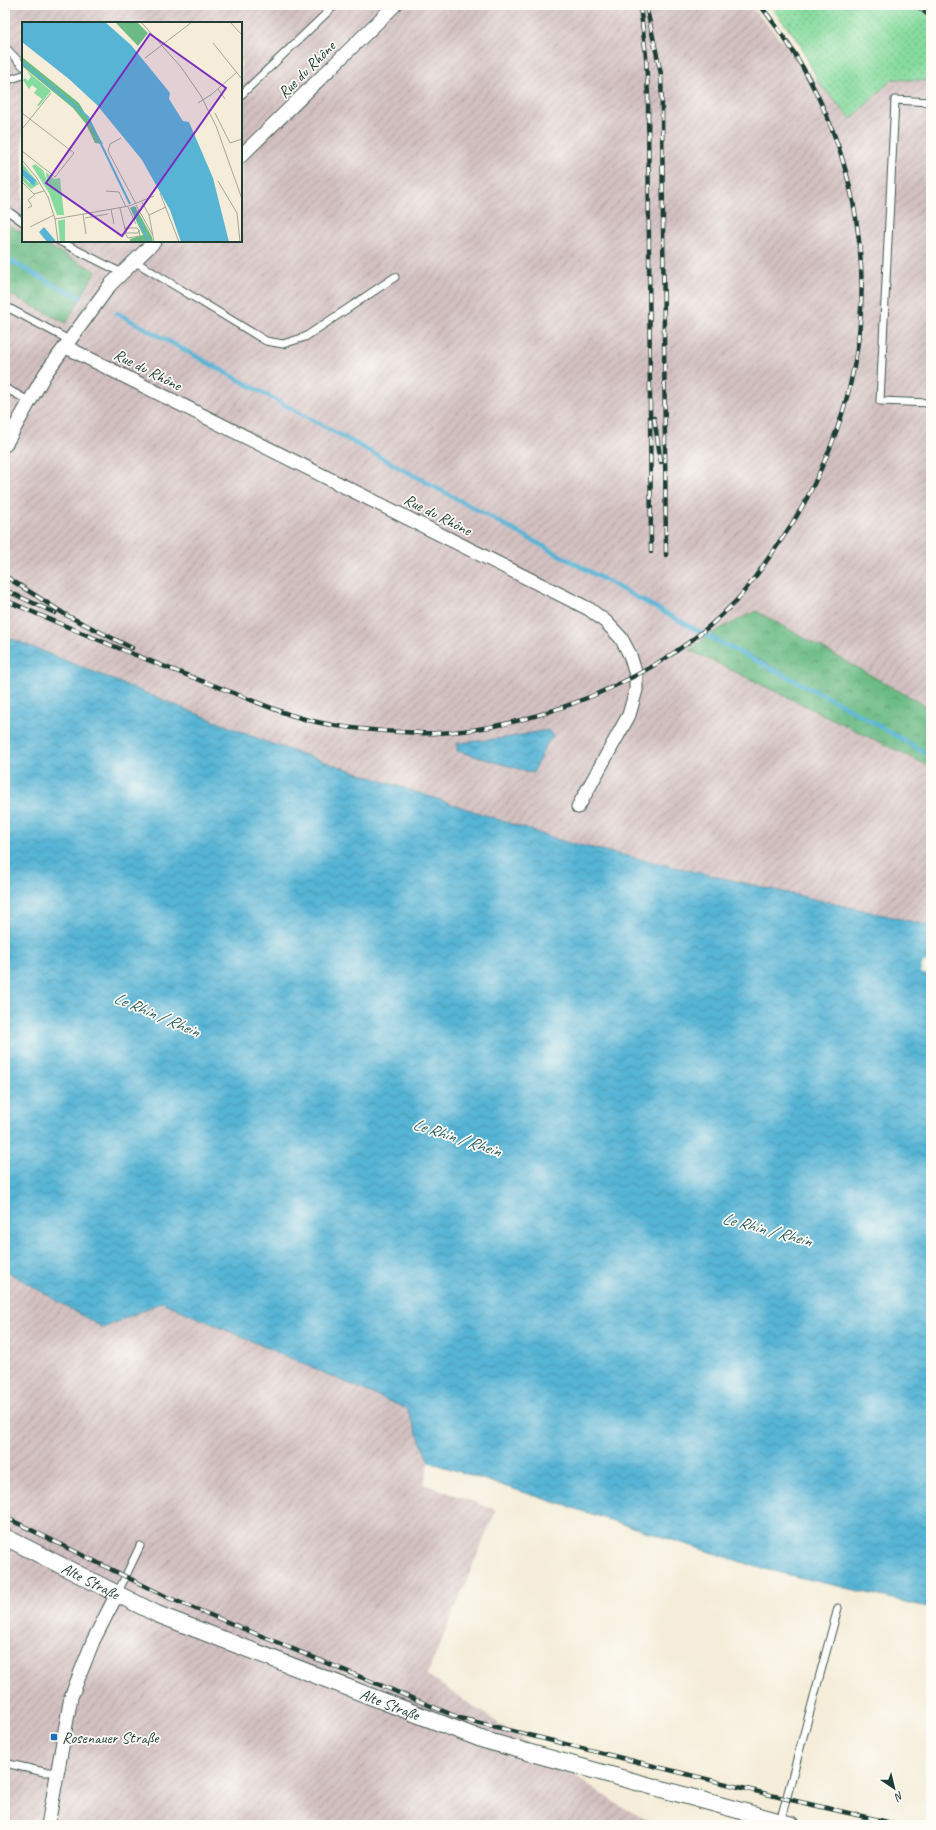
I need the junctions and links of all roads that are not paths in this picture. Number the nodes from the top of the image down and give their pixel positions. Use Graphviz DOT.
graph roads {
  1 [pos="335,5"];
  2 [pos="395,5"];
  3 [pos="5,47"];
  4 [pos="22,65"];
  5 [pos="22,75"];
  6 [pos="5,81"];
  7 [pos="242,93"];
  8 [pos="931,102"];
  9 [pos="242,152"];
  10 [pos="5,209"];
  11 [pos="22,221"];
  12 [pos="61,242"];
  13 [pos="154,242"];
  14 [pos="134,261"];
  15 [pos="122,273"];
  16 [pos="395,277"];
  17 [pos="5,306"];
  18 [pos="69,344"];
  19 [pos="5,388"];
  20 [pos="29,401"];
  21 [pos="931,403"];
  22 [pos="5,445"];
  23 [pos="578,807"];
  24 [pos="5,1537"];
  25 [pos="140,1546"];
  26 [pos="117,1594"];
  27 [pos="838,1608"];
  28 [pos="5,1763"];
  29 [pos="57,1772"];
  30 [pos="784,1824"];
  31 [pos="48,1825"];
  1 -- 7 [label="lane"];
  2 -- 9 [label="street, Rue du Rhône"];
  3 -- 4 [label="lane"];
  5 -- 6 [label="lane"];
  8 -- 21 [label="lane"];
  10 -- 11 [label="lane"];
  12 -- 15 [label="lane"];
  13 -- 14 [label="street"];
  14 -- 15 [label="street"];
  14 -- 16 [label="lane"];
  15 -- 18 [label="street"];
  17 -- 18 [label="lane"];
  18 -- 20 [label="street"];
  18 -- 23 [label="street, Rue du Rhône"];
  19 -- 20 [label="lane"];
  20 -- 22 [label="street"];
  24 -- 26 [label="street, Alte Straße"];
  25 -- 26 [label="lane"];
  26 -- 29 [label="street"];
  26 -- 30 [label="street, Alte Straße"];
  27 -- 30 [label="lane"];
  28 -- 29 [label="lane"];
  29 -- 31 [label="street"];
}
